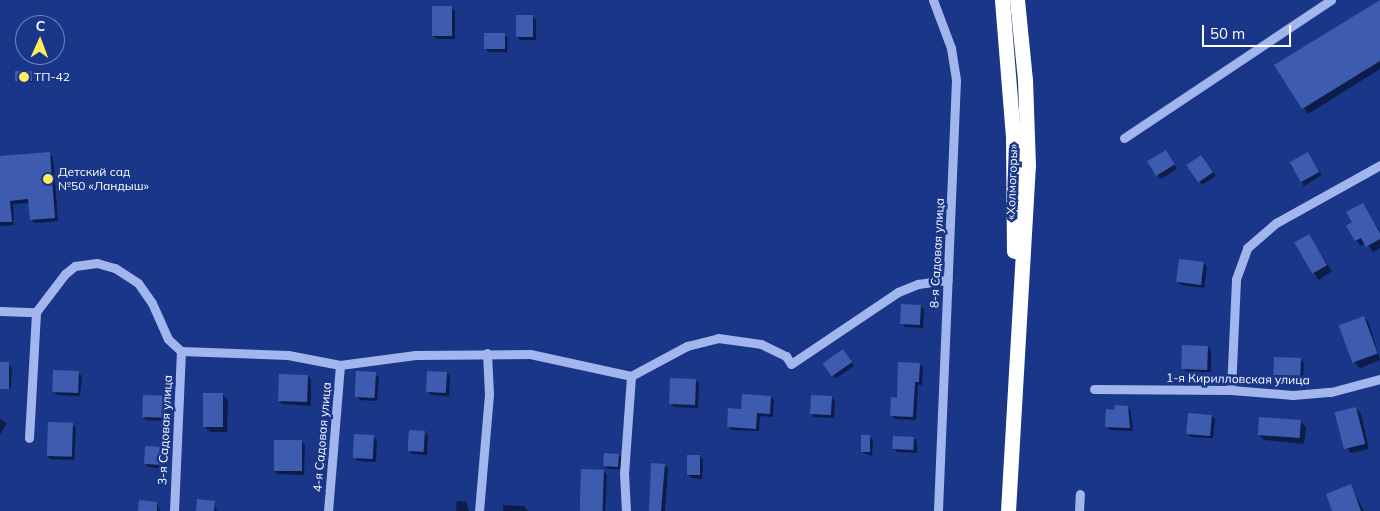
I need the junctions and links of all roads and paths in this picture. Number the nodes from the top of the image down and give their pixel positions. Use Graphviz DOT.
graph roads {
  1 [pos="933,0"];
  2 [pos="1002,0"];
  3 [pos="1017,0"];
  4 [pos="1331,0"];
  5 [pos="1124,138"];
  6 [pos="1380,166"];
  7 [pos="948,280"];
  8 [pos="0,311"];
  9 [pos="36,312"];
  10 [pos="182,351"];
  11 [pos="487,353"];
  12 [pos="340,365"];
  13 [pos="1015,365"];
  14 [pos="631,376"];
  15 [pos="1380,379"];
  16 [pos="1094,389"];
  17 [pos="1232,390"];
  18 [pos="29,438"];
  19 [pos="1080,494"];
  20 [pos="174,511"];
  21 [pos="328,511"];
  22 [pos="479,511"];
  23 [pos="626,511"];
  24 [pos="938,511"];
  25 [pos="1008,511"];
  26 [pos="1080,511"];
  1 -- 7 [label="street, 8-я Садовая улица"];
  2 -- 13 [label="highway, «Холмогоры»"];
  3 -- 13 [label="highway, «Холмогоры»"];
  4 -- 5 [label="street"];
  6 -- 17 [label="street"];
  7 -- 14 [label="street"];
  7 -- 24 [label="street, 8-я Садовая улица"];
  8 -- 9 [label="street"];
  9 -- 10 [label="street"];
  9 -- 18 [label="street"];
  10 -- 12 [label="street"];
  10 -- 20 [label="street, 3-я Садовая улица"];
  11 -- 12 [label="street"];
  11 -- 14 [label="street"];
  11 -- 22 [label="street"];
  12 -- 21 [label="street, 4-я Садовая улица"];
  13 -- 25 [label="highway, «Холмогоры»"];
  14 -- 23 [label="street"];
  15 -- 17 [label="street, 1-я Кирилловская улица"];
  16 -- 17 [label="street, 1-я Кирилловская улица"];
  19 -- 26 [label="street"];
}
